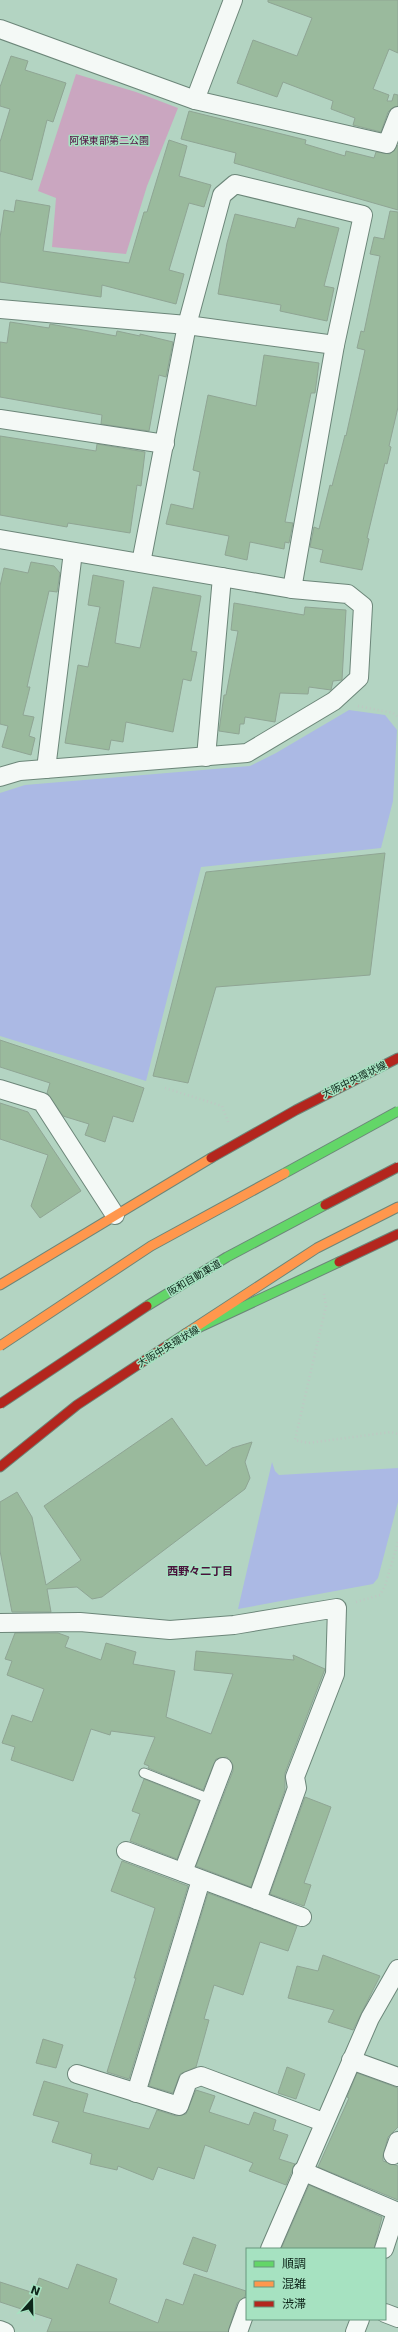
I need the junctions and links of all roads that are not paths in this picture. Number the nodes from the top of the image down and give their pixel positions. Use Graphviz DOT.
graph roads {
  1 [pos="233,0"];
  2 [pos="0,29"];
  3 [pos="195,100"];
  4 [pos="398,116"];
  5 [pos="0,309"];
  6 [pos="187,326"];
  7 [pos="336,345"];
  8 [pos="0,419"];
  9 [pos="165,444"];
  10 [pos="0,539"];
  11 [pos="73,552"];
  12 [pos="141,563"];
  13 [pos="222,576"];
  14 [pos="292,588"];
  15 [pos="206,757"];
  16 [pos="46,769"];
  17 [pos="0,777"];
  18 [pos="398,1058"];
  19 [pos="0,1089"];
  20 [pos="398,1111"];
  21 [pos="398,1167"];
  22 [pos="398,1207"];
  23 [pos="115,1215"];
  24 [pos="398,1234"];
  25 [pos="0,1285"];
  26 [pos="185,1334"];
  27 [pos="0,1346"];
  28 [pos="0,1404"];
  29 [pos="0,1467"];
  30 [pos="0,1623"];
  31 [pos="223,1767"];
  32 [pos="144,1773"];
  33 [pos="210,1799"];
  34 [pos="126,1851"];
  35 [pos="183,1872"];
  36 [pos="201,1880"];
  37 [pos="257,1900"];
  38 [pos="302,1917"];
  39 [pos="398,1968"];
  40 [pos="351,2060"];
  41 [pos="77,2074"];
  42 [pos="398,2078"];
  43 [pos="136,2093"];
  44 [pos="323,2122"];
  45 [pos="302,2171"];
  46 [pos="397,2212"];
  47 [pos="270,2248"];
  48 [pos="384,2248"];
  49 [pos="246,2310"];
  50 [pos="386,2313"];
  51 [pos="398,2318"];
  52 [pos="360,2320"];
  53 [pos="0,2330"];
  54 [pos="5,2332"];
  55 [pos="238,2332"];
  56 [pos="355,2332"];
  1 -- 3 [label="street"];
  2 -- 3 [label="street"];
  3 -- 4 [label="street"];
  5 -- 6 [label="street"];
  6 -- 7 [label="street"];
  6 -- 7 [label="street"];
  6 -- 9 [label="street"];
  7 -- 14 [label="street"];
  8 -- 9 [label="street"];
  9 -- 12 [label="street"];
  10 -- 11 [label="street"];
  11 -- 12 [label="street"];
  11 -- 16 [label="street"];
  12 -- 13 [label="street"];
  13 -- 14 [label="street"];
  13 -- 15 [label="street"];
  14 -- 15 [label="street"];
  15 -- 16 [label="street"];
  16 -- 17 [label="street"];
  18 -- 23 [label="main road, 大阪中央環状線"];
  19 -- 23 [label="street"];
  20 -- 27 [label="main road, bridge"];
  21 -- 28 [label="main road, 阪和自動車道, bridge"];
  22 -- 26 [label="main road"];
  23 -- 25 [label="main road, 大阪中央環状線"];
  24 -- 26 [label="main road, 大阪中央環状線"];
  26 -- 29 [label="main road, 大阪中央環状線"];
  30 -- 37 [label="street"];
  31 -- 33 [label="street"];
  32 -- 33 [label="lane"];
  33 -- 35 [label="street"];
  34 -- 35 [label="street"];
  35 -- 36 [label="street"];
  36 -- 37 [label="street"];
  36 -- 43 [label="street"];
  37 -- 38 [label="street"];
  39 -- 40 [label="street"];
  40 -- 42 [label="street"];
  40 -- 44 [label="street"];
  41 -- 43 [label="street"];
  43 -- 44 [label="street"];
  44 -- 45 [label="street"];
  45 -- 46 [label="street"];
  45 -- 47 [label="street"];
  46 -- 48 [label="street"];
  49 -- 55 [label="street"];
  50 -- 51 [label="street"];
  52 -- 56 [label="street"];
  53 -- 54 [label="street"];
}
